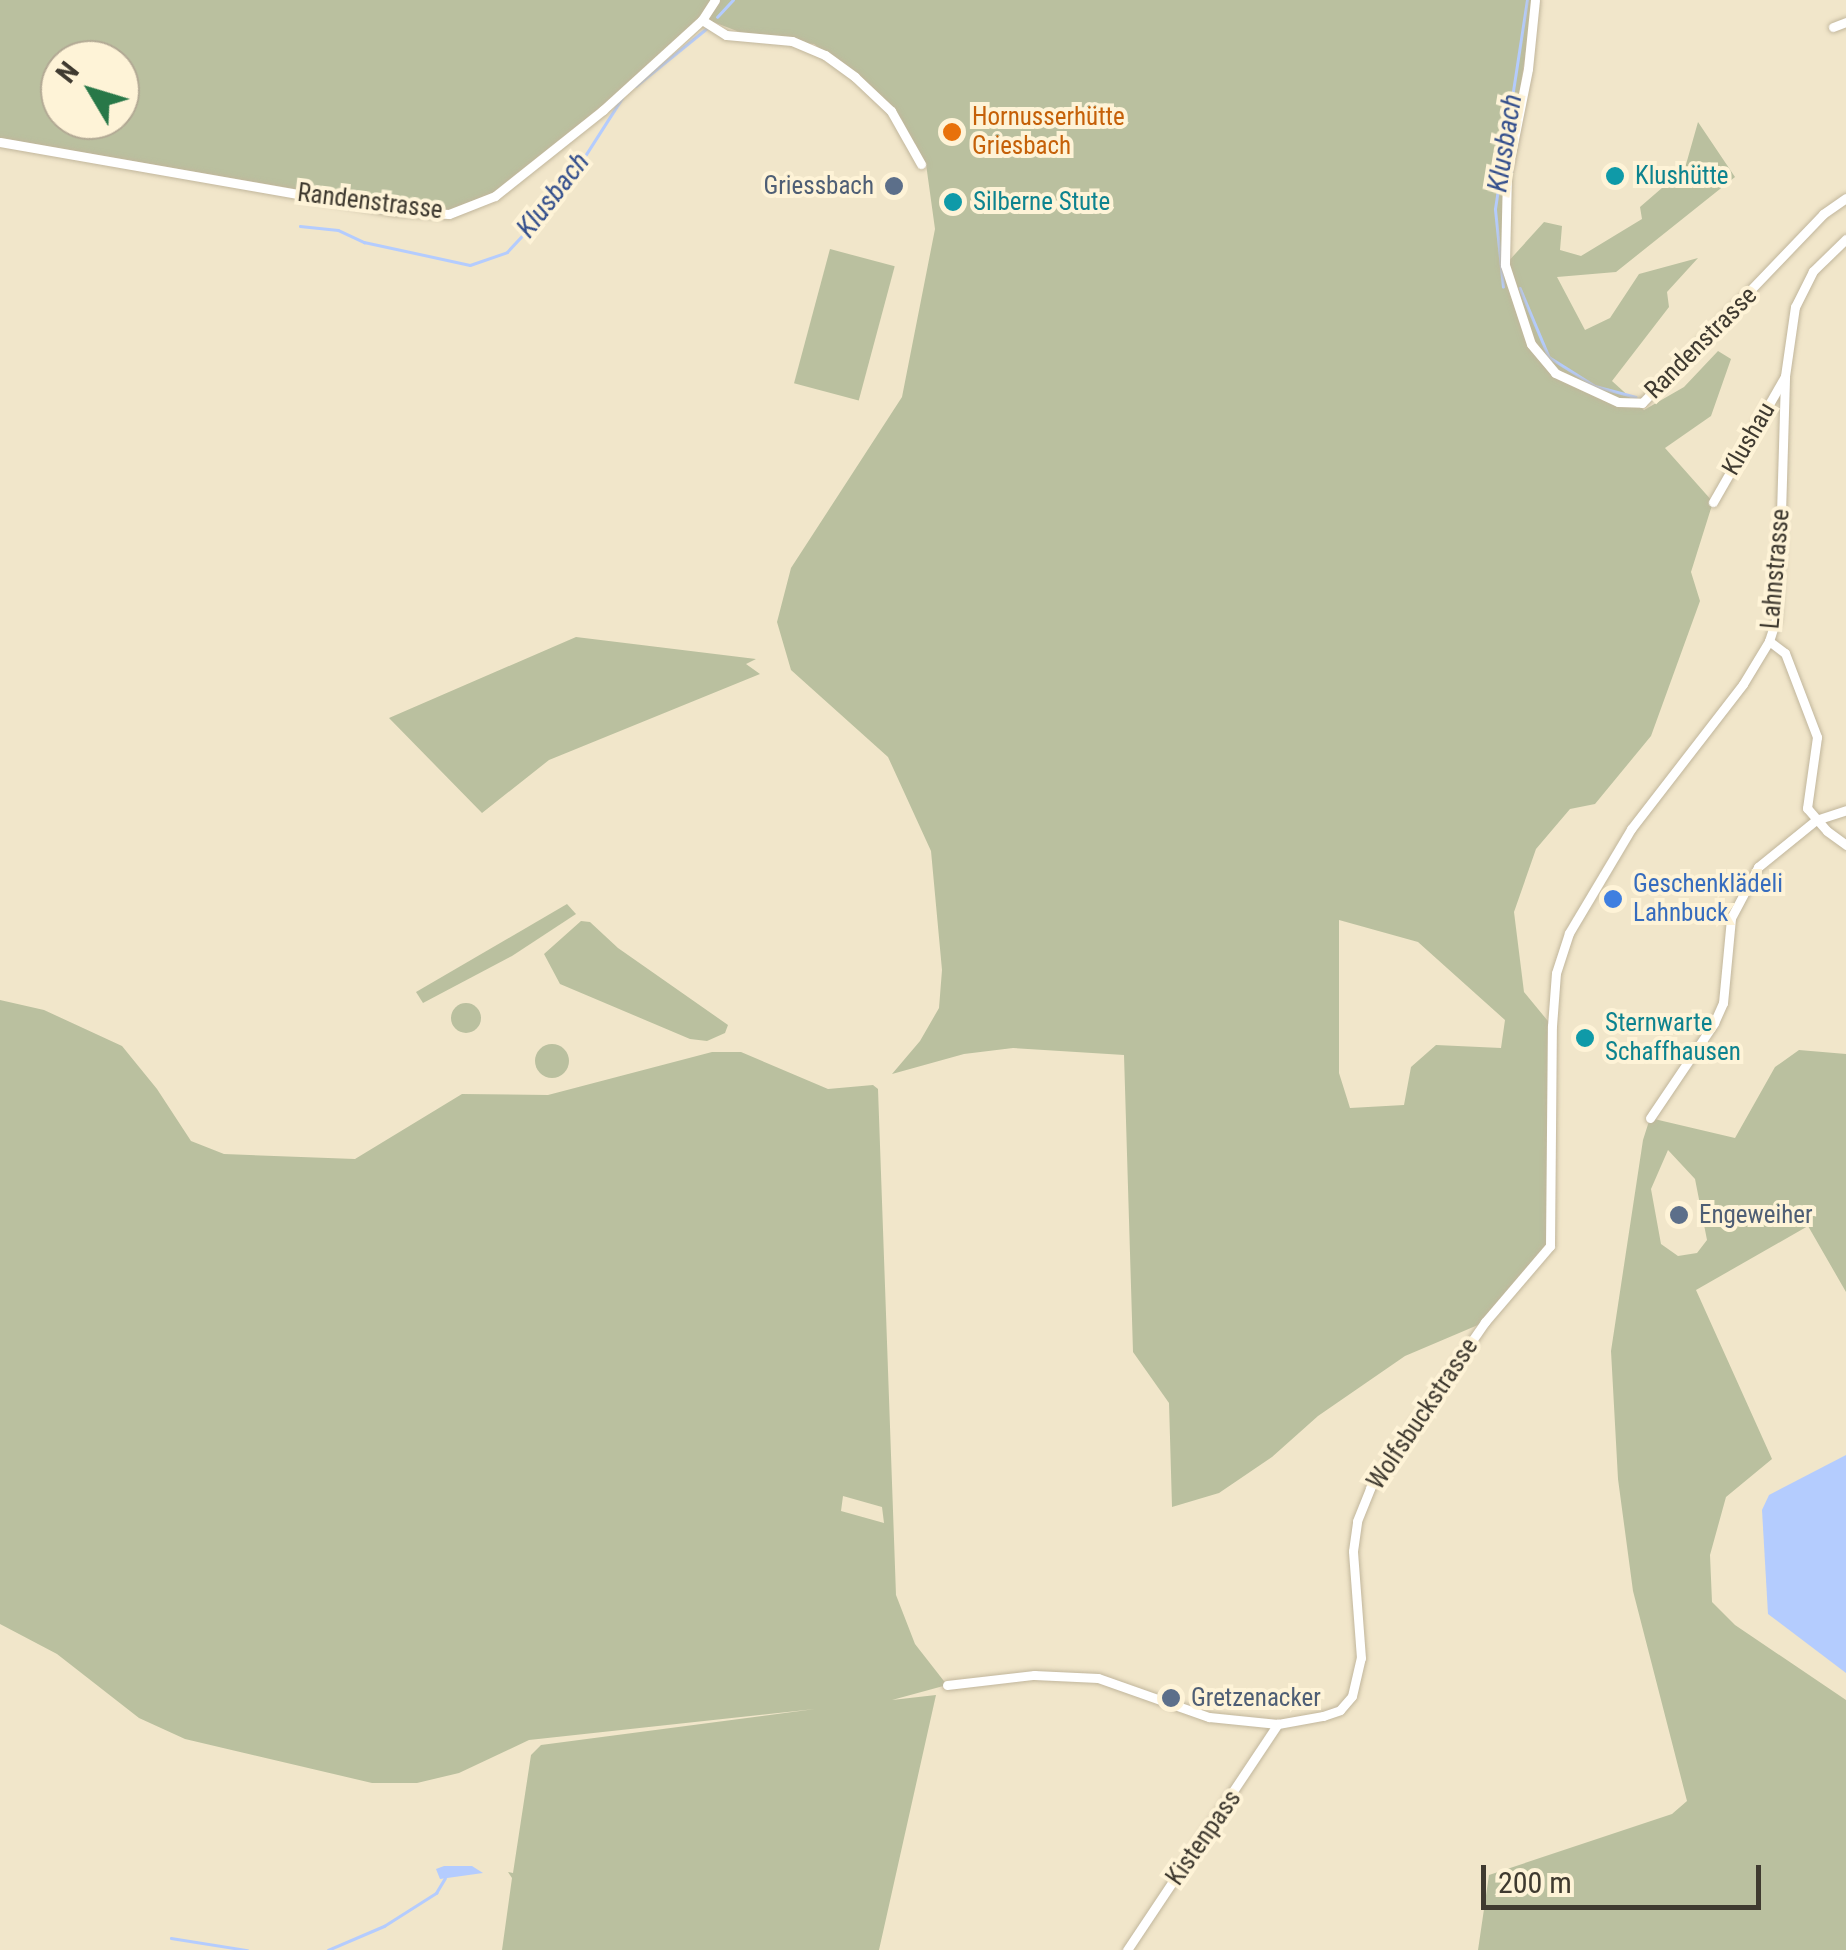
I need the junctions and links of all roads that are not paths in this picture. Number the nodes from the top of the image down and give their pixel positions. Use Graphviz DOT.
graph roads {
  1 [pos="715,0"];
  2 [pos="1535,0"];
  3 [pos="702,20"];
  4 [pos="1846,22"];
  5 [pos="1832,27"];
  6 [pos="0,142"];
  7 [pos="921,164"];
  8 [pos="1846,198"];
  9 [pos="1846,239"];
  10 [pos="1785,376"];
  11 [pos="1713,502"];
  12 [pos="1769,641"];
  13 [pos="1846,810"];
  14 [pos="1816,820"];
  15 [pos="1846,845"];
  16 [pos="1556,973"];
  17 [pos="1650,1118"];
  18 [pos="947,1685"];
  19 [pos="1278,1724"];
  20 [pos="1127,1950"];
  1 -- 3 [label="street, Randenstrasse"];
  2 -- 8 [label="street, Randenstrasse"];
  3 -- 6 [label="street, Randenstrasse"];
  3 -- 7 [label="street"];
  4 -- 5 [label="street"];
  9 -- 10 [label="street, Lahnstrasse"];
  10 -- 11 [label="street, Klushau"];
  10 -- 12 [label="street, Lahnstrasse"];
  12 -- 14 [label="street"];
  12 -- 16 [label="street, Lahnstrasse"];
  13 -- 14 [label="street"];
  14 -- 15 [label="street"];
  14 -- 17 [label="street"];
  16 -- 19 [label="street, Wolfsbuckstrasse"];
  18 -- 19 [label="street, Wolfsbuckstrasse"];
  19 -- 20 [label="street, Kistenpass"];
}
